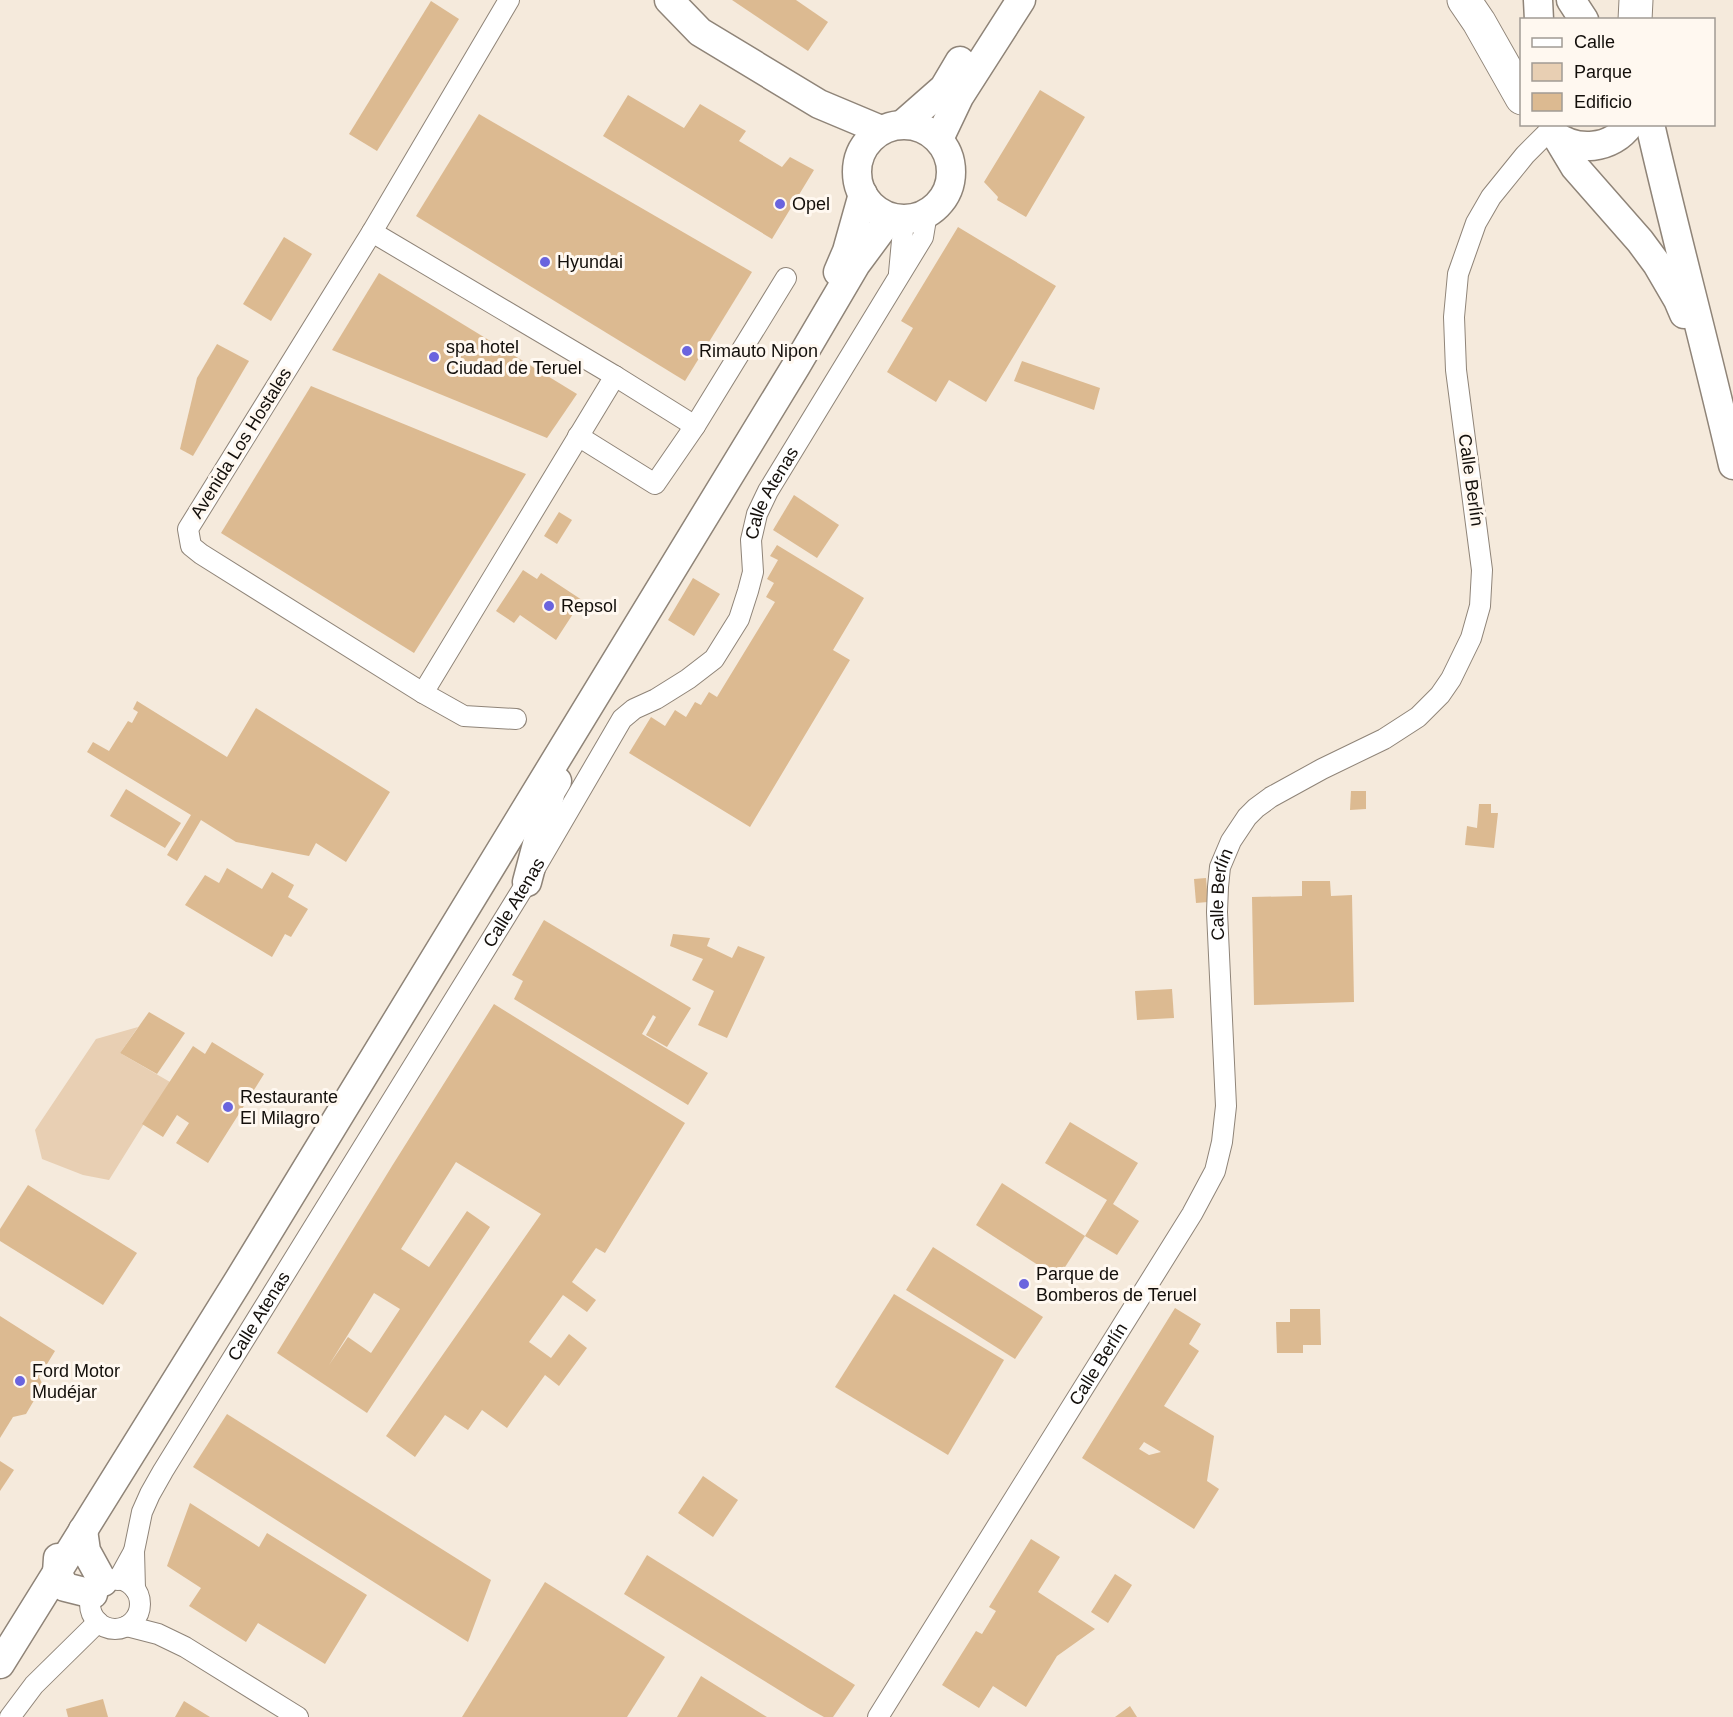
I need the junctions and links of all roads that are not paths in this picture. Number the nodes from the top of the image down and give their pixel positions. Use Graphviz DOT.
graph roads {
  1 [pos="509,0"];
  2 [pos="669,0"];
  3 [pos="997,0"];
  4 [pos="1021,0"];
  5 [pos="1464,0"];
  6 [pos="1538,0"];
  7 [pos="1570,0"];
  8 [pos="1636,0"];
  9 [pos="1539,18"];
  10 [pos="1583,18"];
  11 [pos="1635,18"];
  12 [pos="1520,96"];
  13 [pos="819,104"];
  14 [pos="1629,126"];
  15 [pos="1650,126"];
  16 [pos="892,127"];
  17 [pos="1550,131"];
  18 [pos="939,139"];
  19 [pos="859,158"];
  20 [pos="862,194"];
  21 [pos="907,217"];
  22 [pos="372,232"];
  23 [pos="786,278"];
  24 [pos="796,366"];
  25 [pos="615,376"];
  26 [pos="1715,385"];
  27 [pos="695,426"];
  28 [pos="578,436"];
  29 [pos="1732,453"];
  30 [pos="423,693"];
  31 [pos="516,719"];
  32 [pos="527,882"];
  33 [pos="171,1352"];
  34 [pos="83,1530"];
  35 [pos="57,1573"];
  36 [pos="109,1595"];
  37 [pos="32,1613"];
  38 [pos="128,1626"];
  39 [pos="0,1630"];
  40 [pos="0,1646"];
  41 [pos="185,1647"];
  42 [pos="0,1664"];
  43 [pos="10,1717"];
  44 [pos="298,1717"];
  45 [pos="878,1717"];
  1 -- 22 [label="street, Avenida Los Hostales"];
  2 -- 13 [label="main road"];
  3 -- 16 [label="main road"];
  4 -- 18 [label="main road"];
  5 -- 12 [label="highway"];
  6 -- 9 [label="main road"];
  7 -- 10 [label="main road"];
  8 -- 11 [label="highway"];
  13 -- 16 [label="main road"];
  13 -- 19 [label="main road"];
  14 -- 17 [label="main road"];
  15 -- 26 [label="main road"];
  16 -- 18 [label="main road"];
  16 -- 19 [label="main road"];
  17 -- 26 [label="main road"];
  17 -- 45 [label="street, Calle Berlín"];
  18 -- 21 [label="main road"];
  19 -- 20 [label="main road"];
  20 -- 21 [label="main road"];
  20 -- 33 [label="main road"];
  21 -- 24 [label="main road"];
  21 -- 32 [label="street, Calle Atenas"];
  22 -- 25 [label="street"];
  22 -- 30 [label="street, Avenida Los Hostales"];
  23 -- 27 [label="street"];
  24 -- 32 [label="main road"];
  24 -- 34 [label="main road"];
  25 -- 27 [label="street"];
  25 -- 28 [label="street"];
  26 -- 29 [label="main road"];
  27 -- 28 [label="street"];
  28 -- 30 [label="street"];
  30 -- 31 [label="street, Avenida Los Hostales"];
  32 -- 36 [label="street, Calle Atenas"];
  33 -- 35 [label="main road"];
  33 -- 39 [label="main road"];
  34 -- 35 [label="main road"];
  34 -- 36 [label="main road"];
  35 -- 36 [label="main road"];
  35 -- 37 [label="main road"];
  35 -- 40 [label="main road"];
  36 -- 37 [label="main road"];
  36 -- 38 [label="street"];
  36 -- 38 [label="street"];
  36 -- 41 [label="street"];
  36 -- 43 [label="street"];
  37 -- 42 [label="main road"];
  38 -- 41 [label="street"];
  41 -- 44 [label="street"];
}
